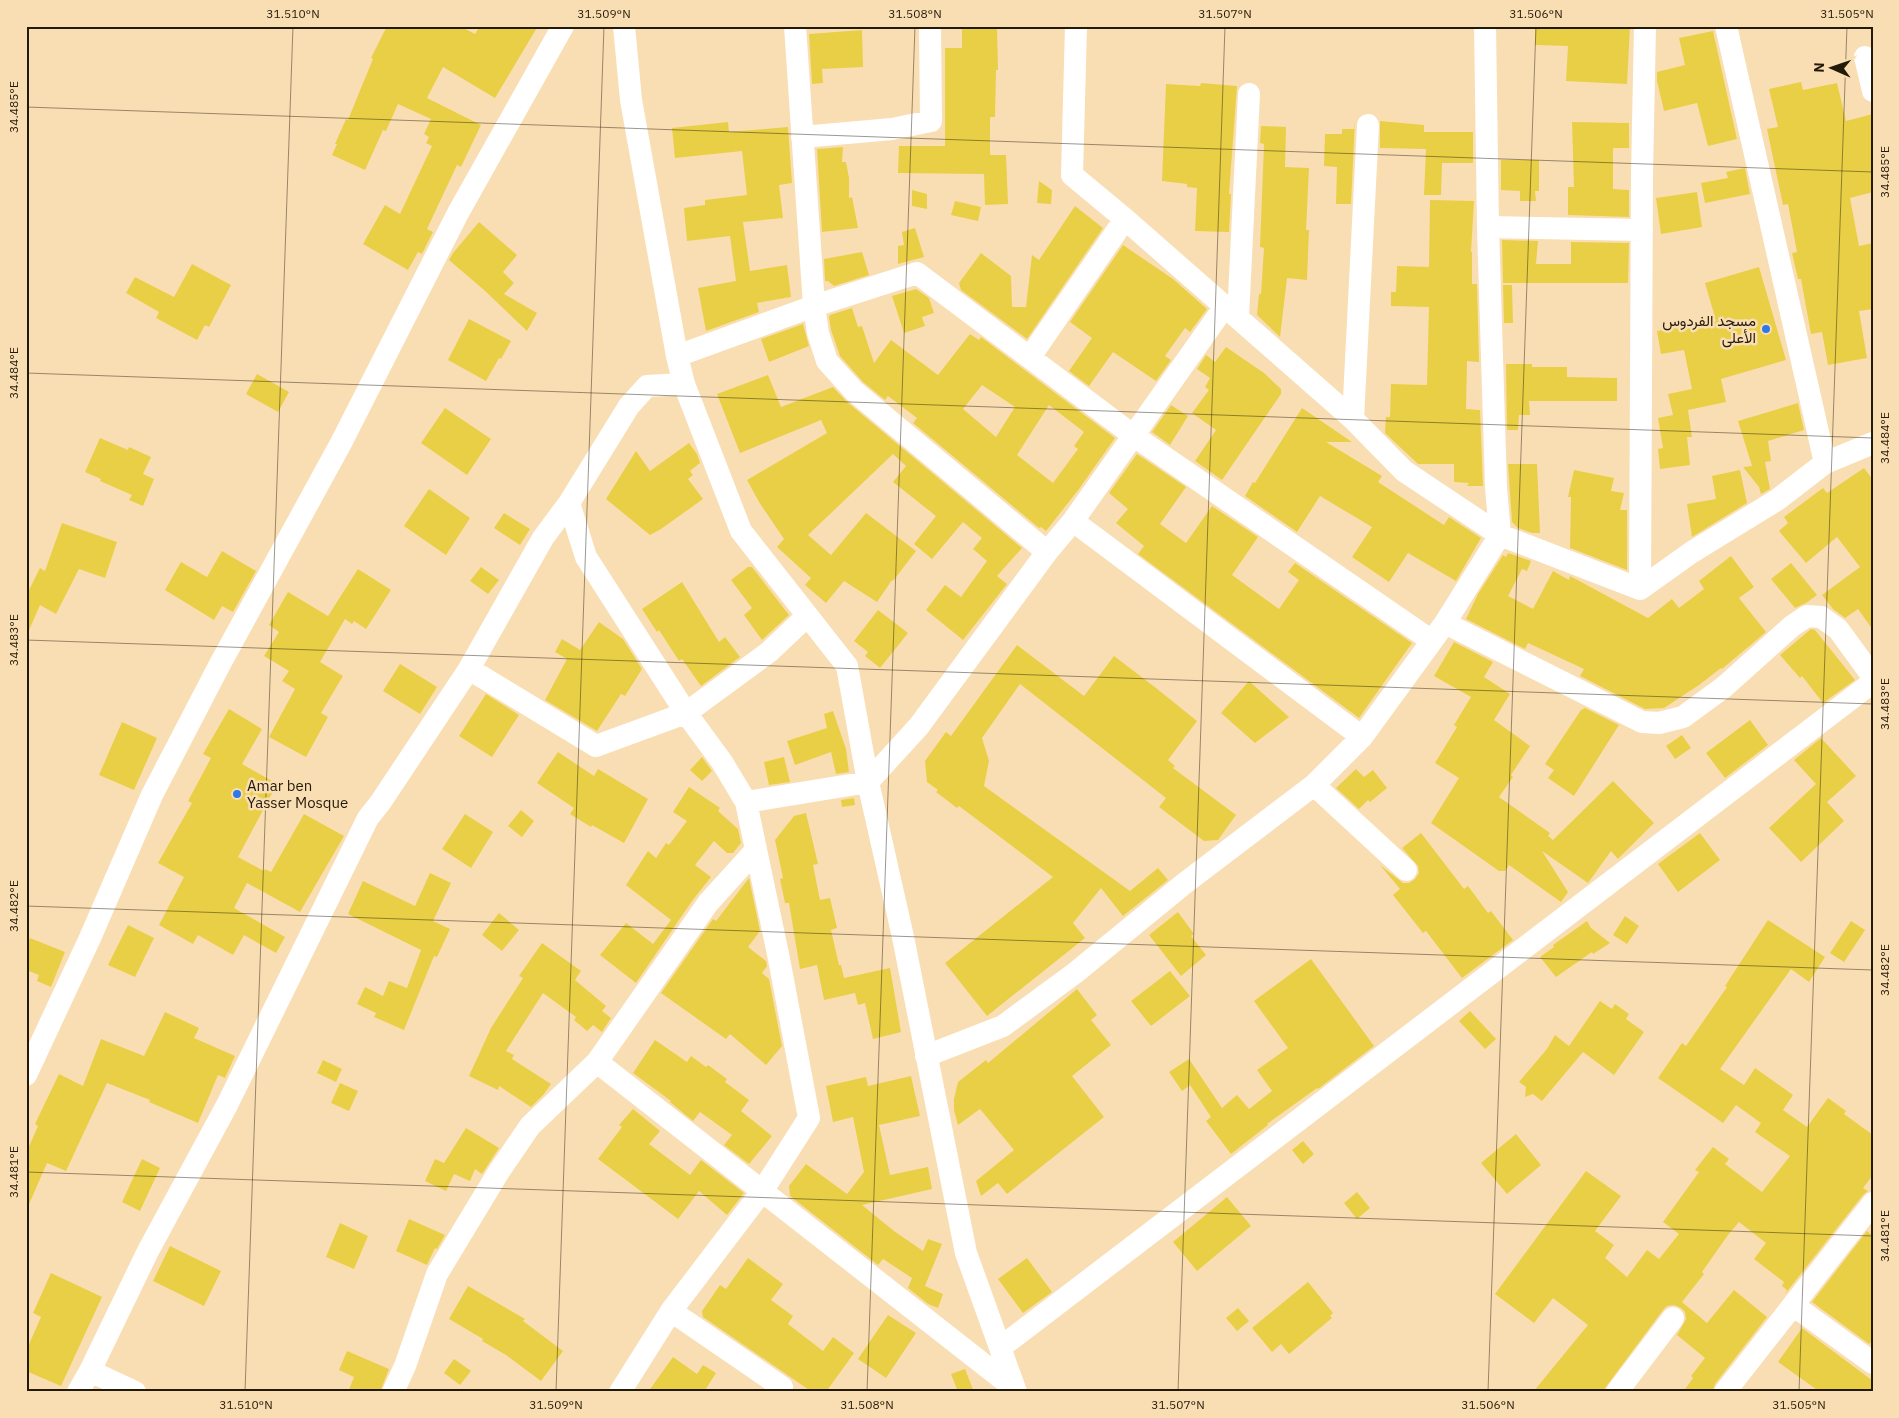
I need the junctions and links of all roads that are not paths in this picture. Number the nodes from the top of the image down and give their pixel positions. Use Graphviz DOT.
graph roads {
  1 [pos="563,26"];
  2 [pos="624,26"];
  3 [pos="795,26"];
  4 [pos="930,26"];
  5 [pos="1076,26"];
  6 [pos="1485,26"];
  7 [pos="1644,26"];
  8 [pos="1726,26"];
  9 [pos="1865,57"];
  10 [pos="1873,90"];
  11 [pos="1249,94"];
  12 [pos="1368,125"];
  13 [pos="802,137"];
  14 [pos="1125,219"];
  15 [pos="1488,228"];
  16 [pos="1642,230"];
  17 [pos="814,306"];
  18 [pos="1231,311"];
  19 [pos="676,356"];
  20 [pos="1030,357"];
  21 [pos="684,384"];
  22 [pos="1353,419"];
  23 [pos="1134,436"];
  24 [pos="1873,443"];
  25 [pos="1824,463"];
  26 [pos="568,503"];
  27 [pos="1073,522"];
  28 [pos="1500,535"];
  29 [pos="1046,552"];
  30 [pos="1640,589"];
  31 [pos="807,616"];
  32 [pos="1439,632"];
  33 [pos="469,669"];
  34 [pos="1873,677"];
  35 [pos="1873,682"];
  36 [pos="686,713"];
  37 [pos="1362,737"];
  38 [pos="868,782"];
  39 [pos="1314,785"];
  40 [pos="746,802"];
  41 [pos="756,850"];
  42 [pos="1406,870"];
  43 [pos="926,1056"];
  44 [pos="597,1062"];
  45 [pos="26,1075"];
  46 [pos="763,1190"];
  47 [pos="1873,1202"];
  48 [pos="1793,1305"];
  49 [pos="671,1311"];
  50 [pos="1673,1318"];
  51 [pos="1001,1347"];
  52 [pos="1873,1363"];
  53 [pos="90,1371"];
  54 [pos="1626,1389"];
  55 [pos="1015,1390"];
  56 [pos="78,1392"];
  57 [pos="135,1392"];
  58 [pos="393,1392"];
  59 [pos="620,1392"];
  60 [pos="778,1392"];
  61 [pos="1725,1392"];
  1 -- 45 [label="street"];
  2 -- 19 [label="street"];
  3 -- 13 [label="street"];
  4 -- 13 [label="street"];
  5 -- 14 [label="street"];
  6 -- 15 [label="street"];
  7 -- 16 [label="street"];
  8 -- 25 [label="street"];
  9 -- 10 [label="street"];
  11 -- 18 [label="street"];
  12 -- 22 [label="street"];
  13 -- 17 [label="street"];
  14 -- 18 [label="street"];
  14 -- 20 [label="street"];
  15 -- 16 [label="street"];
  15 -- 28 [label="street"];
  16 -- 30 [label="street"];
  17 -- 19 [label="street"];
  17 -- 20 [label="street"];
  17 -- 29 [label="street"];
  18 -- 22 [label="street"];
  18 -- 23 [label="street"];
  19 -- 21 [label="street"];
  20 -- 23 [label="street"];
  21 -- 26 [label="street"];
  21 -- 31 [label="street"];
  22 -- 28 [label="street"];
  23 -- 27 [label="street"];
  23 -- 32 [label="street"];
  24 -- 25 [label="street"];
  25 -- 30 [label="street"];
  26 -- 33 [label="street"];
  26 -- 36 [label="street"];
  27 -- 29 [label="street"];
  27 -- 37 [label="street"];
  28 -- 30 [label="street"];
  28 -- 32 [label="street"];
  29 -- 38 [label="street"];
  31 -- 36 [label="street"];
  31 -- 38 [label="street"];
  32 -- 34 [label="street"];
  32 -- 37 [label="street"];
  33 -- 36 [label="street"];
  33 -- 53 [label="street"];
  35 -- 51 [label="street"];
  36 -- 40 [label="street"];
  37 -- 39 [label="street"];
  38 -- 40 [label="street"];
  38 -- 43 [label="street"];
  39 -- 42 [label="street"];
  39 -- 43 [label="street"];
  40 -- 41 [label="street"];
  41 -- 44 [label="street"];
  41 -- 46 [label="street"];
  43 -- 51 [label="street"];
  44 -- 46 [label="street"];
  44 -- 58 [label="street"];
  46 -- 49 [label="street"];
  46 -- 55 [label="street"];
  47 -- 48 [label="street"];
  48 -- 52 [label="street"];
  48 -- 61 [label="street"];
  49 -- 59 [label="street"];
  49 -- 60 [label="street"];
  50 -- 54 [label="street"];
  51 -- 55 [label="street"];
  53 -- 56 [label="street"];
  53 -- 57 [label="street"];
}
